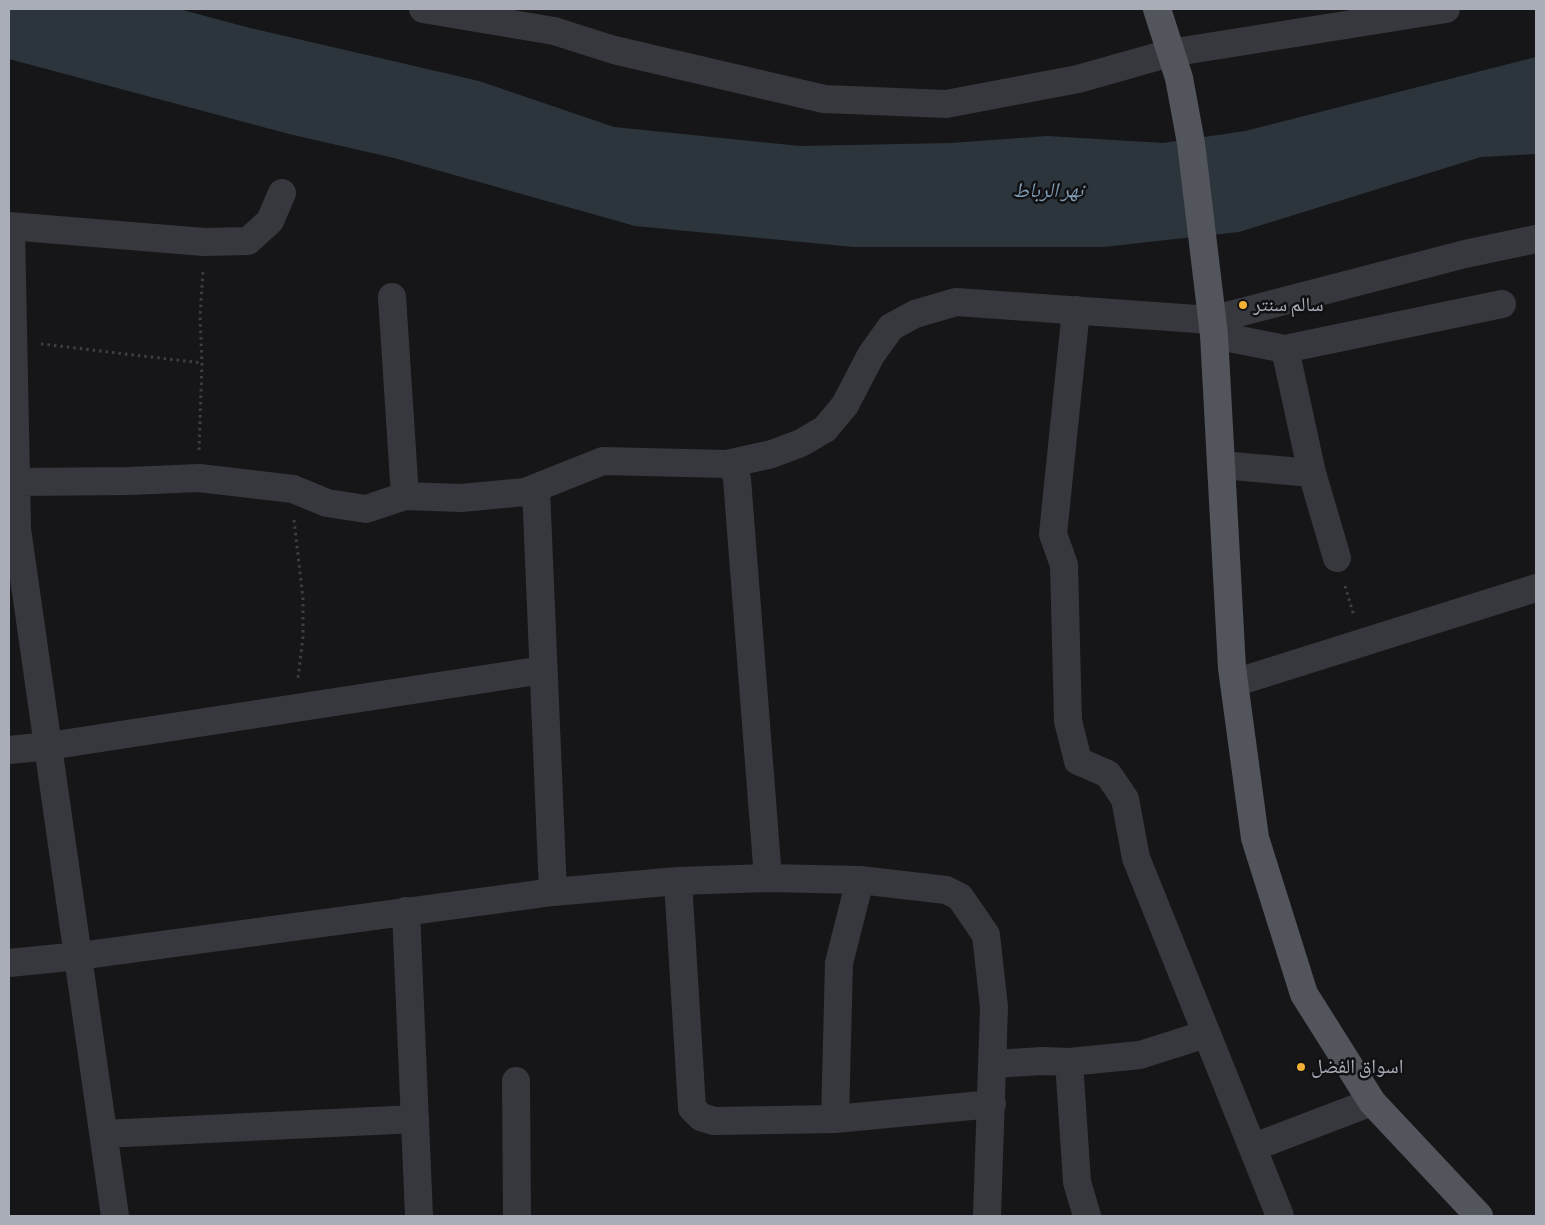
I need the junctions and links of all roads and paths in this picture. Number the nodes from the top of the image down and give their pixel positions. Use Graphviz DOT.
graph roads {
  1 [pos="423,9"];
  2 [pos="1157,9"];
  3 [pos="1446,9"];
  4 [pos="556,20"];
  5 [pos="1170,53"];
  6 [pos="282,193"];
  7 [pos="10,227"];
  8 [pos="1536,239"];
  9 [pos="204,242"];
  10 [pos="392,297"];
  11 [pos="1502,304"];
  12 [pos="1076,310"];
  13 [pos="1211,318"];
  14 [pos="13,341"];
  15 [pos="1285,349"];
  16 [pos="202,363"];
  17 [pos="727,464"];
  18 [pos="1221,465"];
  19 [pos="1312,473"];
  20 [pos="199,478"];
  21 [pos="16,482"];
  22 [pos="293,489"];
  23 [pos="536,489"];
  24 [pos="405,496"];
  25 [pos="13,529"];
  26 [pos="1337,558"];
  27 [pos="1536,588"];
  28 [pos="1358,632"];
  29 [pos="543,670"];
  30 [pos="1234,682"];
  31 [pos="294,708"];
  32 [pos="49,746"];
  33 [pos="9,750"];
  34 [pos="768,878"];
  35 [pos="860,880"];
  36 [pos="678,881"];
  37 [pos="553,892"];
  38 [pos="406,910"];
  39 [pos="79,956"];
  40 [pos="9,963"];
  41 [pos="1206,1034"];
  42 [pos="1069,1062"];
  43 [pos="993,1064"];
  44 [pos="516,1081"];
  45 [pos="1372,1102"];
  46 [pos="992,1104"];
  47 [pos="415,1119"];
  48 [pos="834,1119"];
  49 [pos="104,1134"];
  50 [pos="1254,1147"];
  51 [pos="115,1216"];
  52 [pos="419,1216"];
  53 [pos="517,1216"];
  54 [pos="988,1216"];
  55 [pos="1087,1216"];
  56 [pos="1280,1216"];
  57 [pos="1479,1216"];
  1 -- 4 [label="street"];
  2 -- 5 [label="main road"];
  3 -- 5 [label="street"];
  4 -- 5 [label="street"];
  5 -- 13 [label="main road"];
  6 -- 9 [label="street"];
  7 -- 9 [label="street"];
  7 -- 14 [label="street"];
  8 -- 13 [label="street"];
  9 -- 16 [label="path"];
  10 -- 24 [label="street"];
  11 -- 15 [label="street"];
  12 -- 13 [label="street"];
  12 -- 17 [label="street"];
  12 -- 41 [label="street"];
  13 -- 15 [label="street"];
  13 -- 18 [label="main road"];
  14 -- 16 [label="path"];
  14 -- 21 [label="street"];
  15 -- 19 [label="street"];
  16 -- 20 [label="path"];
  17 -- 23 [label="street"];
  17 -- 34 [label="street"];
  18 -- 19 [label="street"];
  18 -- 30 [label="main road"];
  19 -- 26 [label="street"];
  20 -- 21 [label="street"];
  20 -- 22 [label="street"];
  21 -- 25 [label="street"];
  22 -- 24 [label="street"];
  22 -- 31 [label="path"];
  23 -- 24 [label="street"];
  23 -- 29 [label="street"];
  25 -- 32 [label="street"];
  26 -- 28 [label="path"];
  27 -- 28 [label="street"];
  28 -- 30 [label="street"];
  29 -- 31 [label="street"];
  29 -- 37 [label="street"];
  30 -- 45 [label="main road"];
  31 -- 32 [label="street"];
  32 -- 33 [label="street"];
  32 -- 39 [label="street"];
  34 -- 35 [label="street"];
  34 -- 36 [label="street"];
  35 -- 43 [label="street"];
  35 -- 48 [label="street"];
  36 -- 37 [label="street"];
  36 -- 48 [label="street"];
  37 -- 38 [label="street"];
  38 -- 39 [label="street"];
  38 -- 47 [label="street"];
  39 -- 40 [label="street"];
  39 -- 49 [label="street"];
  41 -- 42 [label="street"];
  41 -- 50 [label="street"];
  42 -- 43 [label="street"];
  42 -- 55 [label="street"];
  43 -- 46 [label="street"];
  44 -- 53 [label="street"];
  45 -- 50 [label="street"];
  45 -- 57 [label="main road"];
  46 -- 48 [label="street"];
  46 -- 54 [label="street"];
  47 -- 49 [label="street"];
  47 -- 52 [label="street"];
  49 -- 51 [label="street"];
  50 -- 56 [label="street"];
}
